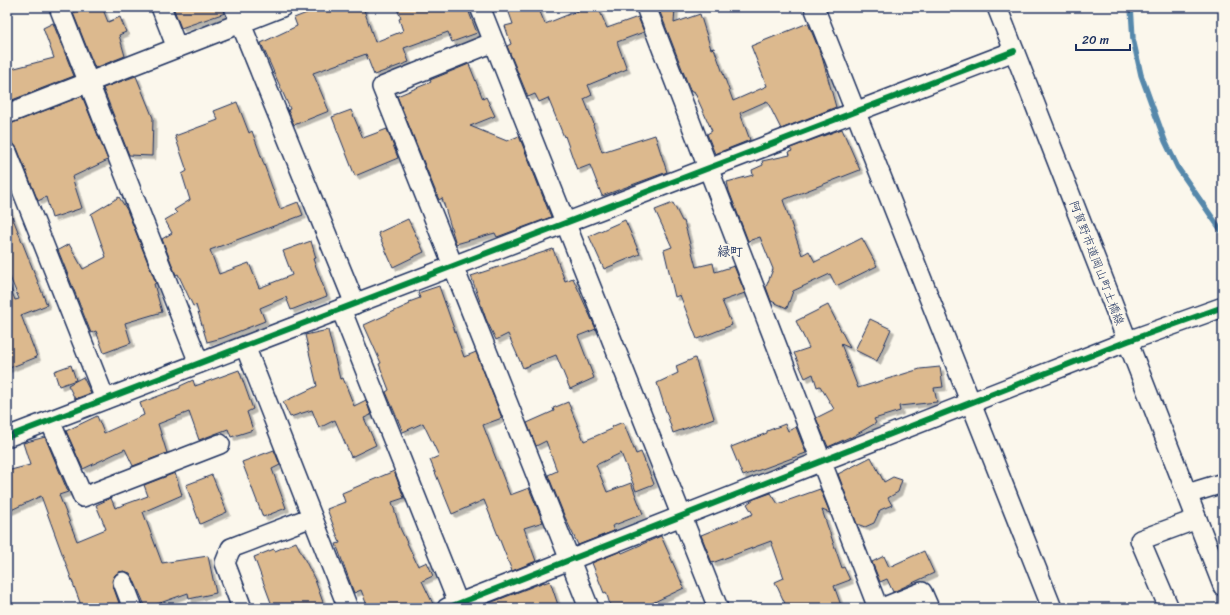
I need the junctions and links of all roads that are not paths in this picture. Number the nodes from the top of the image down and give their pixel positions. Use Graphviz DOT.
graph roads {
  1 [pos="60,7"];
  2 [pos="162,7"];
  3 [pos="282,7"];
  4 [pos="480,7"];
  5 [pos="646,7"];
  6 [pos="814,7"];
  7 [pos="997,7"];
  8 [pos="237,15"];
  9 [pos="494,42"];
  10 [pos="177,48"];
  11 [pos="1014,51"];
  12 [pos="89,82"];
  13 [pos="855,112"];
  14 [pos="7,114"];
  15 [pos="7,152"];
  16 [pos="708,168"];
  17 [pos="566,223"];
  18 [pos="453,266"];
  19 [pos="348,306"];
  20 [pos="1223,307"];
  21 [pos="1128,341"];
  22 [pos="245,346"];
  23 [pos="199,363"];
  24 [pos="105,399"];
  25 [pos="970,402"];
  26 [pos="50,421"];
  27 [pos="7,437"];
  28 [pos="220,444"];
  29 [pos="821,461"];
  30 [pos="1223,483"];
  31 [pos="1187,494"];
  32 [pos="682,516"];
  33 [pos="312,517"];
  34 [pos="1197,519"];
  35 [pos="570,560"];
  36 [pos="123,582"];
  37 [pos="1223,586"];
  38 [pos="455,607"];
  39 [pos="133,608"];
  40 [pos="242,608"];
  41 [pos="348,608"];
  42 [pos="589,608"];
  43 [pos="718,608"];
  44 [pos="878,608"];
  45 [pos="882,608"];
  46 [pos="929,608"];
  47 [pos="1052,608"];
  48 [pos="1169,608"];
  1 -- 12 [label="street"];
  2 -- 10 [label="street"];
  3 -- 8 [label="street"];
  4 -- 9 [label="street"];
  5 -- 16 [label="street"];
  6 -- 13 [label="street"];
  7 -- 11 [label="street, 阿賀野市道岡山町土橋線"];
  8 -- 10 [label="street"];
  8 -- 19 [label="street"];
  9 -- 17 [label="street"];
  9 -- 18 [label="street"];
  10 -- 12 [label="street"];
  11 -- 13 [label="street"];
  11 -- 21 [label="street, 阿賀野市道岡山町土橋線"];
  12 -- 14 [label="street"];
  12 -- 23 [label="street"];
  13 -- 16 [label="street"];
  13 -- 25 [label="street"];
  15 -- 24 [label="street"];
  16 -- 17 [label="street"];
  16 -- 29 [label="street"];
  17 -- 18 [label="street"];
  17 -- 32 [label="street"];
  18 -- 19 [label="street"];
  18 -- 35 [label="street"];
  19 -- 22 [label="street"];
  19 -- 38 [label="street"];
  20 -- 21 [label="street"];
  21 -- 25 [label="street"];
  21 -- 31 [label="street, 阿賀野市道岡山町土橋線"];
  22 -- 23 [label="street"];
  22 -- 33 [label="street"];
  23 -- 24 [label="street"];
  24 -- 26 [label="street"];
  25 -- 29 [label="street"];
  25 -- 47 [label="street"];
  26 -- 27 [label="street"];
  26 -- 28 [label="street"];
  29 -- 32 [label="street"];
  29 -- 44 [label="street"];
  30 -- 31 [label="street"];
  31 -- 34 [label="street, 阿賀野市道岡山町土橋線"];
  32 -- 35 [label="street"];
  32 -- 43 [label="street"];
  33 -- 40 [label="street"];
  33 -- 41 [label="street"];
  34 -- 37 [label="street, 阿賀野市道岡山町土橋線"];
  34 -- 48 [label="street"];
  35 -- 38 [label="street"];
  35 -- 42 [label="street"];
  36 -- 39 [label="street"];
  45 -- 46 [label="street"];
}
